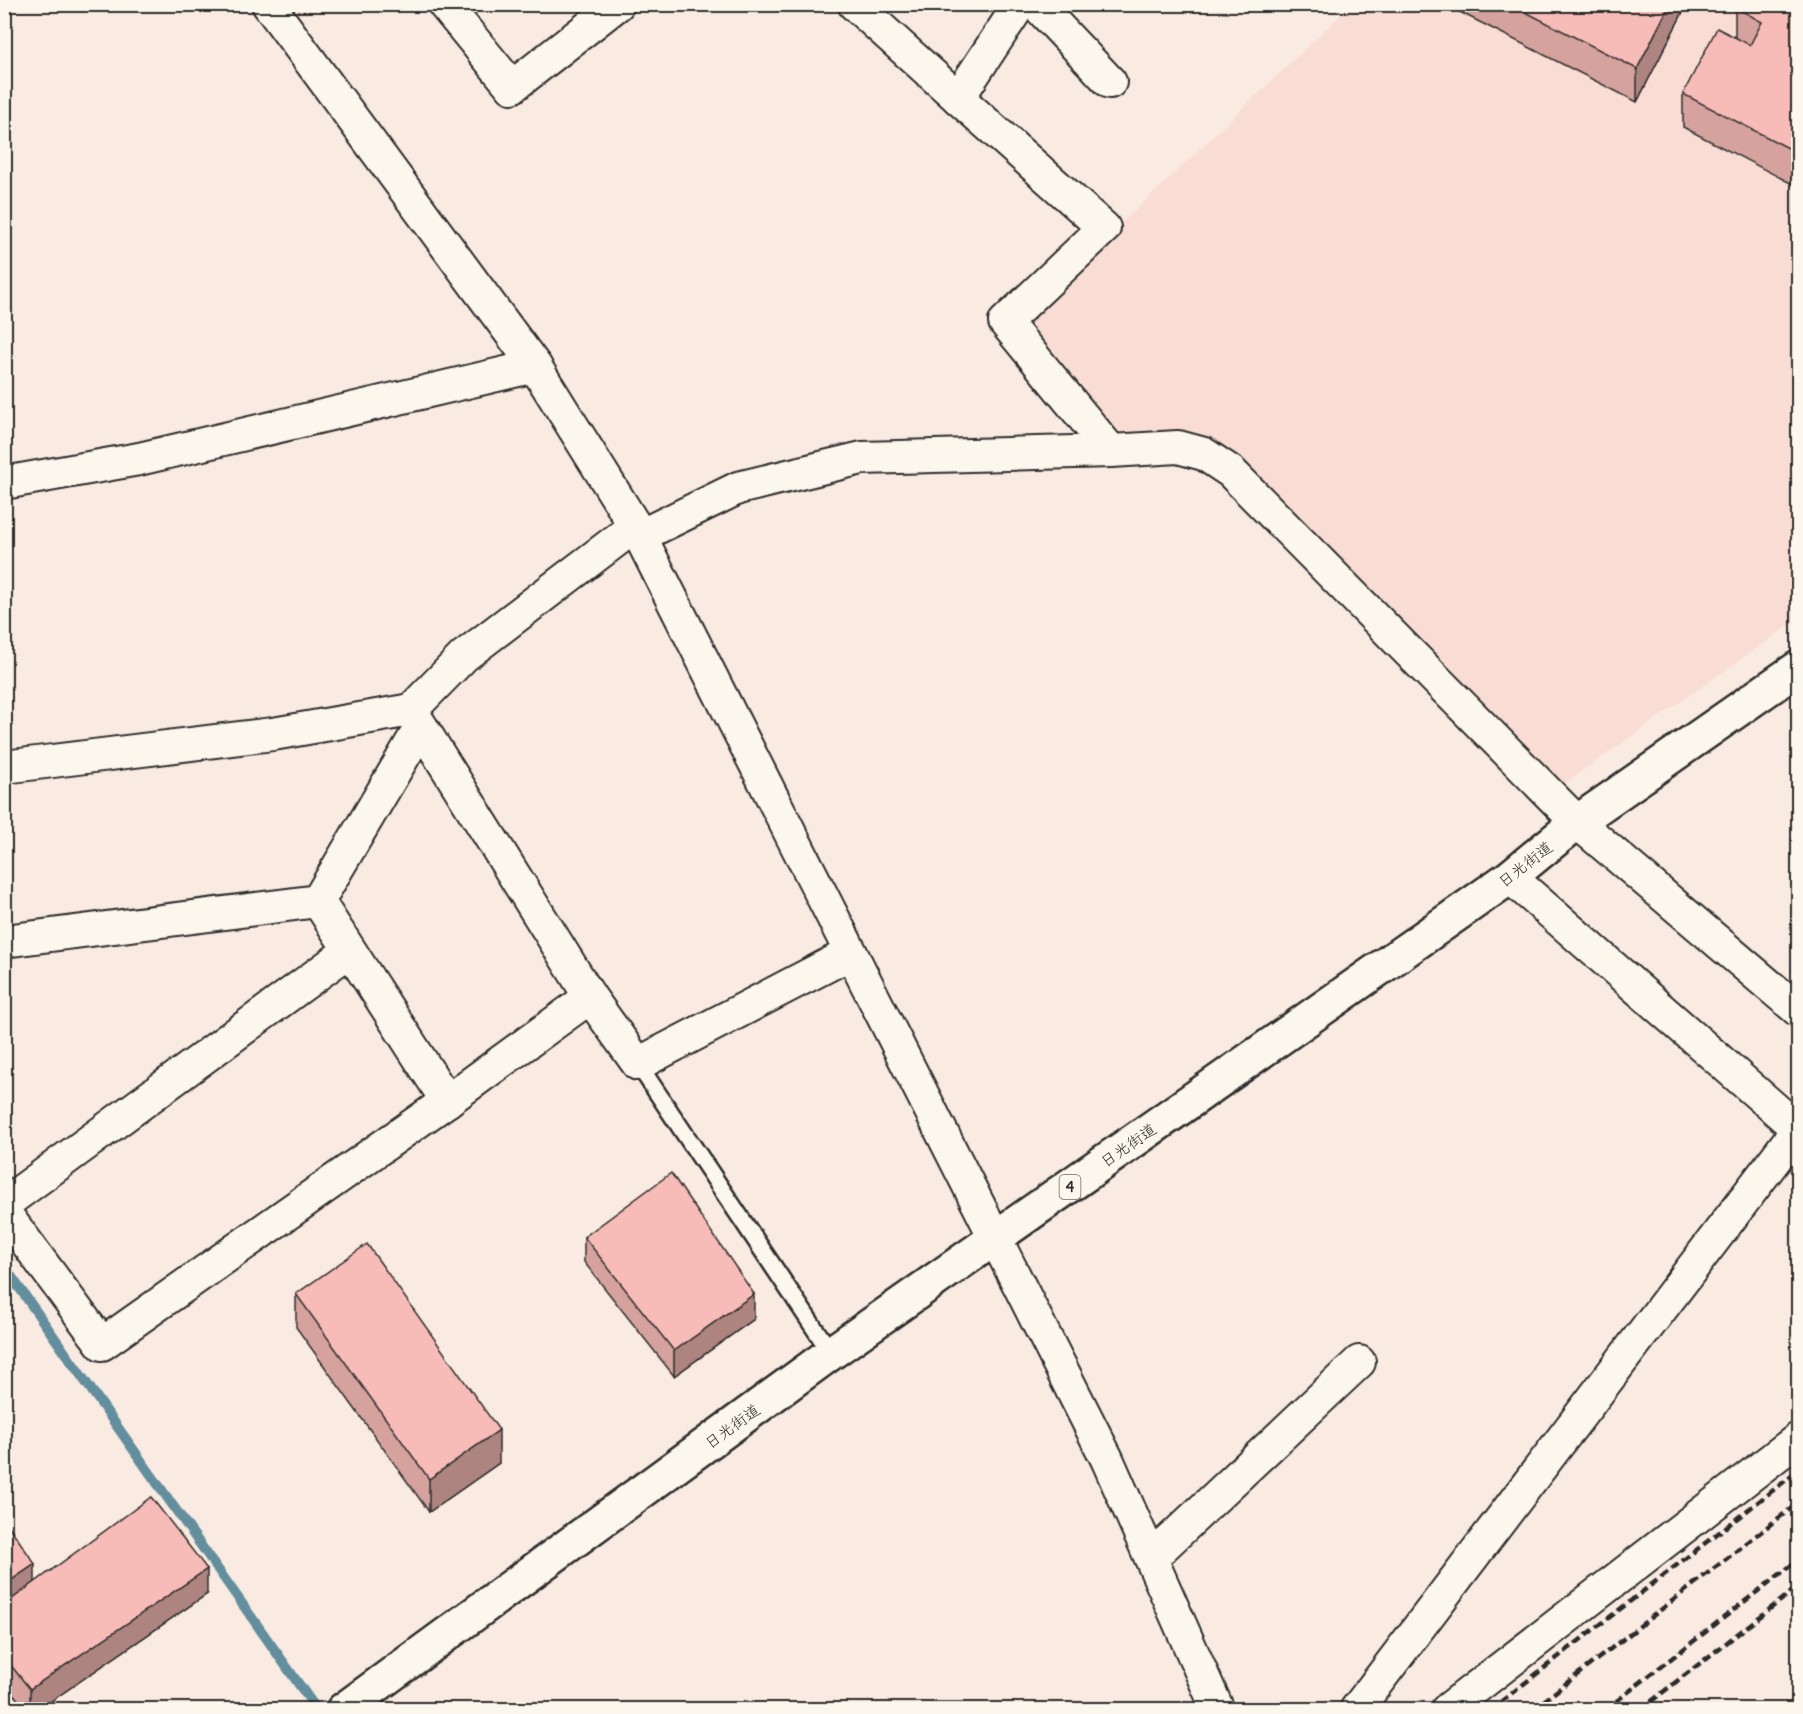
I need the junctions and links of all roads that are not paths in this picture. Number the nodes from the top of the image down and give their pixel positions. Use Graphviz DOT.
graph roads {
  1 [pos="268,4"];
  2 [pos="444,4"];
  3 [pos="618,4"];
  4 [pos="854,4"];
  5 [pos="1020,4"];
  6 [pos="1036,4"];
  7 [pos="1110,82"];
  8 [pos="958,98"];
  9 [pos="535,366"];
  10 [pos="1111,451"];
  11 [pos="4,483"];
  12 [pos="637,531"];
  13 [pos="1798,668"];
  14 [pos="416,718"];
  15 [pos="4,767"];
  16 [pos="1577,822"];
  17 [pos="1510,877"];
  18 [pos="318,901"];
  19 [pos="4,941"];
  20 [pos="350,951"];
  21 [pos="851,953"];
  22 [pos="590,997"];
  23 [pos="1798,1010"];
  24 [pos="638,1064"];
  25 [pos="447,1101"];
  26 [pos="1798,1129"];
  27 [pos="4,1204"];
  28 [pos="4,1212"];
  29 [pos="996,1239"];
  30 [pos="831,1353"];
  31 [pos="1359,1362"];
  32 [pos="1798,1439"];
  33 [pos="1152,1558"];
  34 [pos="343,1710"];
  35 [pos="1218,1710"];
  36 [pos="1356,1710"];
  37 [pos="1447,1710"];
  1 -- 9 [label="street"];
  2 -- 3 [label="street"];
  4 -- 8 [label="street"];
  5 -- 8 [label="street"];
  6 -- 7 [label="street"];
  8 -- 10 [label="street"];
  9 -- 11 [label="street"];
  9 -- 12 [label="street"];
  10 -- 12 [label="street"];
  10 -- 16 [label="street"];
  12 -- 14 [label="street"];
  12 -- 21 [label="street"];
  13 -- 16 [label="highway, 日光街道 / 4"];
  14 -- 15 [label="street"];
  14 -- 18 [label="street"];
  14 -- 22 [label="street"];
  16 -- 17 [label="highway, 日光街道 / 4"];
  16 -- 23 [label="street"];
  17 -- 26 [label="street"];
  17 -- 29 [label="highway, 日光街道 / 4"];
  18 -- 19 [label="street"];
  18 -- 20 [label="street"];
  20 -- 25 [label="street"];
  20 -- 27 [label="street"];
  21 -- 24 [label="street"];
  21 -- 29 [label="street"];
  22 -- 24 [label="street"];
  22 -- 25 [label="street"];
  24 -- 30 [label="lane"];
  25 -- 28 [label="street"];
  26 -- 36 [label="street"];
  29 -- 30 [label="highway, 日光街道 / 4"];
  29 -- 33 [label="street"];
  30 -- 34 [label="highway, 日光街道 / 4"];
  31 -- 33 [label="street"];
  32 -- 37 [label="street"];
  33 -- 35 [label="street"];
}
